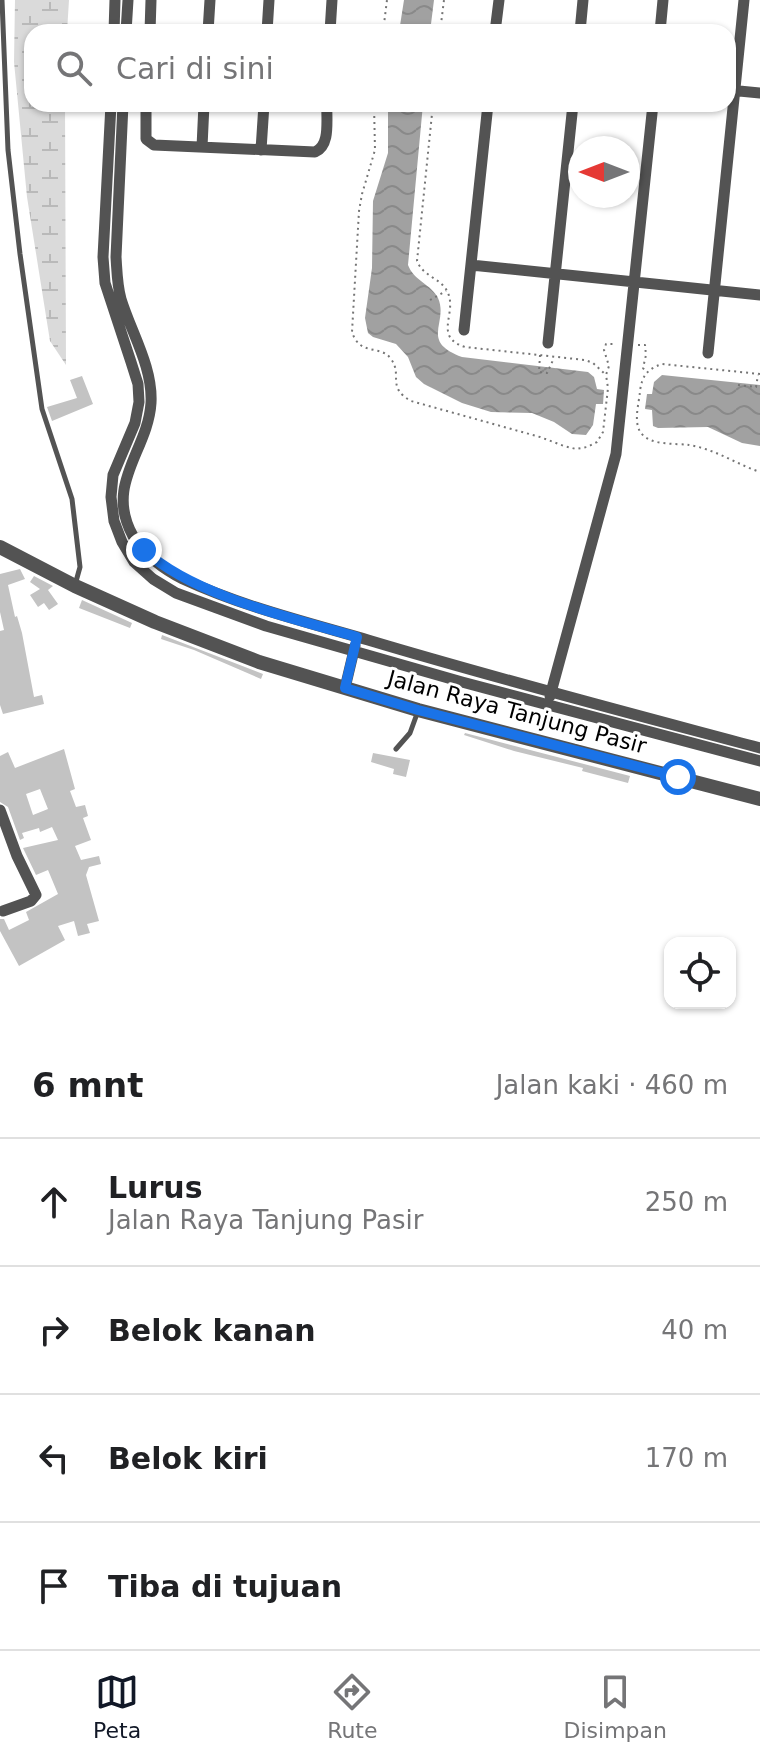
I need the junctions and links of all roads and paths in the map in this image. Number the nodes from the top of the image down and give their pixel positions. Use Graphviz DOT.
graph roads {
  1 [pos="2,0"];
  2 [pos="115,0"];
  3 [pos="128,0"];
  4 [pos="151,0"];
  5 [pos="210,0"];
  6 [pos="269,0"];
  7 [pos="332,0"];
  8 [pos="387,0"];
  9 [pos="444,0"];
  10 [pos="499,0"];
  11 [pos="583,0"];
  12 [pos="663,0"];
  13 [pos="744,0"];
  14 [pos="114,24"];
  15 [pos="126,24"];
  16 [pos="150,24"];
  17 [pos="208,24"];
  18 [pos="268,24"];
  19 [pos="330,24"];
  20 [pos="384,24"];
  21 [pos="441,24"];
  22 [pos="496,24"];
  23 [pos="581,24"];
  24 [pos="661,24"];
  25 [pos="736,60"];
  26 [pos="736,90"];
  27 [pos="760,93"];
  28 [pos="111,112"];
  29 [pos="123,112"];
  30 [pos="146,112"];
  31 [pos="204,112"];
  32 [pos="263,112"];
  33 [pos="327,112"];
  34 [pos="374,112"];
  35 [pos="487,112"];
  36 [pos="572,112"];
  37 [pos="652,112"];
  38 [pos="730,112"];
  39 [pos="202,147"];
  40 [pos="261,150"];
  41 [pos="471,265"];
  42 [pos="555,273"];
  43 [pos="634,282"];
  44 [pos="714,290"];
  45 [pos="447,291"];
  46 [pos="760,295"];
  47 [pos="430,300"];
  48 [pos="464,330"];
  49 [pos="548,343"];
  50 [pos="708,353"];
  51 [pos="540,354"];
  52 [pos="555,356"];
  53 [pos="759,374"];
  54 [pos="606,375"];
  55 [pos="738,385"];
  56 [pos="760,472"];
  57 [pos="0,547"];
  58 [pos="75,586"];
  59 [pos="357,637"];
  60 [pos="354,651"];
  61 [pos="345,688"];
  62 [pos="550,698"];
  63 [pos="418,710"];
  64 [pos="760,748"];
  65 [pos="396,749"];
  66 [pos="760,761"];
  67 [pos="760,799"];
  68 [pos="0,810"];
  69 [pos="3,911"];
  1 -- 58 [label="lane"];
  2 -- 14 [label="street"];
  3 -- 15 [label="street"];
  4 -- 16 [label="street"];
  5 -- 17 [label="street"];
  6 -- 18 [label="street"];
  7 -- 19 [label="street"];
  8 -- 20 [label="path"];
  9 -- 21 [label="path"];
  10 -- 22 [label="street"];
  11 -- 23 [label="street"];
  12 -- 24 [label="street"];
  13 -- 25 [label="street"];
  26 -- 27 [label="street"];
  28 -- 60 [label="street"];
  29 -- 59 [label="street"];
  30 -- 39 [label="street"];
  31 -- 39 [label="street"];
  32 -- 40 [label="street"];
  33 -- 40 [label="street"];
  34 -- 54 [label="path"];
  35 -- 41 [label="street"];
  36 -- 42 [label="street"];
  37 -- 43 [label="street"];
  38 -- 44 [label="street"];
  39 -- 40 [label="street"];
  41 -- 42 [label="street"];
  41 -- 48 [label="street"];
  42 -- 43 [label="street"];
  42 -- 49 [label="street"];
  43 -- 44 [label="street"];
  43 -- 62 [label="street"];
  44 -- 46 [label="street"];
  44 -- 50 [label="street"];
  45 -- 47 [label="path"];
  51 -- 52 [label="path"];
  53 -- 55 [label="path"];
  53 -- 56 [label="path"];
  57 -- 58 [label="street, Jalan Raya Tanjung Pasir"];
  58 -- 61 [label="street, Jalan Raya Tanjung Pasir"];
  59 -- 60 [label="street"];
  59 -- 62 [label="street"];
  60 -- 61 [label="street"];
  60 -- 62 [label="street"];
  61 -- 63 [label="street, Jalan Raya Tanjung Pasir"];
  62 -- 64 [label="street"];
  62 -- 66 [label="street"];
  63 -- 65 [label="lane"];
  63 -- 67 [label="street, Jalan Raya Tanjung Pasir"];
  68 -- 69 [label="street"];
}
